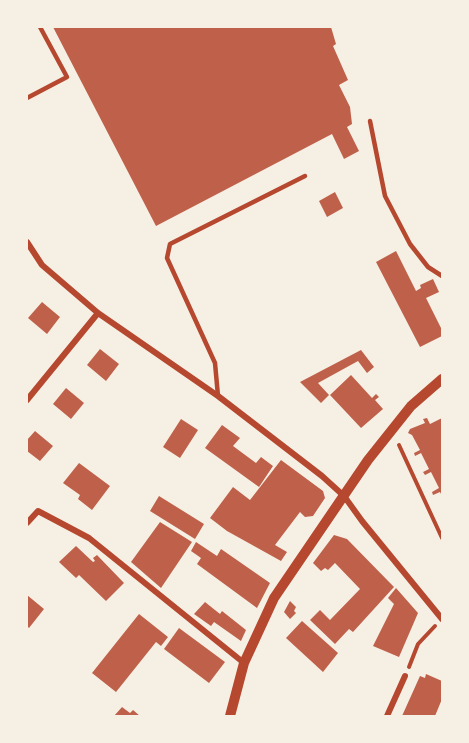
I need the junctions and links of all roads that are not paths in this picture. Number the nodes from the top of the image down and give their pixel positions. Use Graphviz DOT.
graph roads {
  1 [pos="40,27"];
  2 [pos="27,98"];
  3 [pos="370,121"];
  4 [pos="304,176"];
  5 [pos="27,242"];
  6 [pos="442,276"];
  7 [pos="98,313"];
  8 [pos="442,379"];
  9 [pos="218,396"];
  10 [pos="27,400"];
  11 [pos="344,496"];
  12 [pos="27,523"];
  13 [pos="442,619"];
  14 [pos="244,663"];
  15 [pos="407,674"];
  16 [pos="230,716"];
  17 [pos="387,716"];
  1 -- 2 [label="lane"];
  3 -- 6 [label="lane"];
  4 -- 9 [label="lane"];
  5 -- 7 [label="street"];
  7 -- 9 [label="street"];
  7 -- 10 [label="street"];
  8 -- 11 [label="street"];
  9 -- 11 [label="street"];
  11 -- 13 [label="street"];
  11 -- 14 [label="street"];
  12 -- 14 [label="street"];
  14 -- 16 [label="street"];
  15 -- 17 [label="street"];
}
